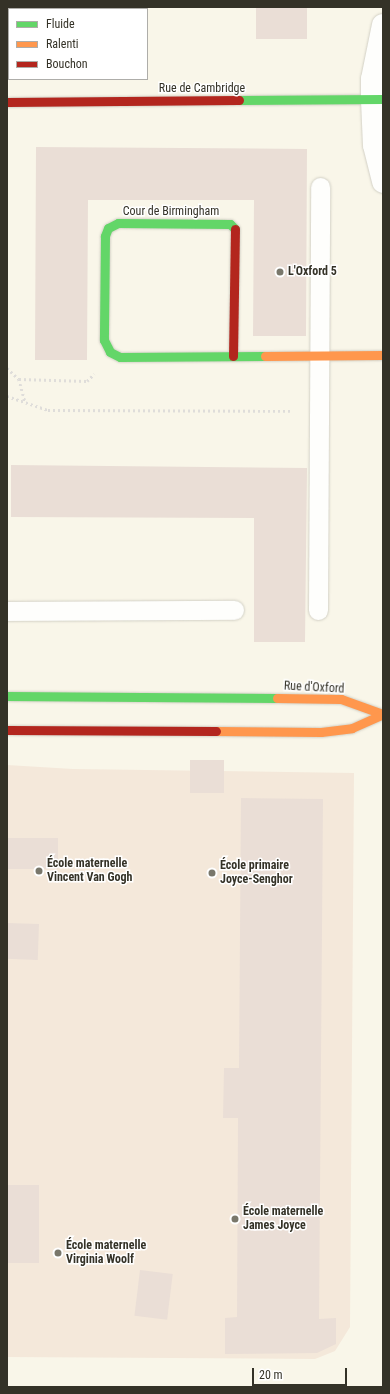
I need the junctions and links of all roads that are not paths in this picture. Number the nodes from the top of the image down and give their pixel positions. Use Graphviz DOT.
graph roads {
  1 [pos="383,25"];
  2 [pos="378,99"];
  3 [pos="7,102"];
  4 [pos="383,182"];
  5 [pos="320,187"];
  6 [pos="383,355"];
  7 [pos="233,356"];
  8 [pos="320,356"];
  9 [pos="234,610"];
  10 [pos="318,610"];
  11 [pos="7,611"];
  12 [pos="7,696"];
  13 [pos="383,711"];
  14 [pos="383,715"];
  15 [pos="7,730"];
  1 -- 2 [label="street"];
  2 -- 3 [label="street, Rue de Cambridge"];
  2 -- 4 [label="street"];
  5 -- 8 [label="lane"];
  6 -- 8 [label="street"];
  7 -- 7 [label="street, Cour de Birmingham"];
  7 -- 8 [label="street"];
  8 -- 10 [label="lane"];
  9 -- 11 [label="lane"];
  12 -- 14 [label="street, Rue d'Oxford"];
  13 -- 14 [label="street"];
  14 -- 15 [label="street"];
}
